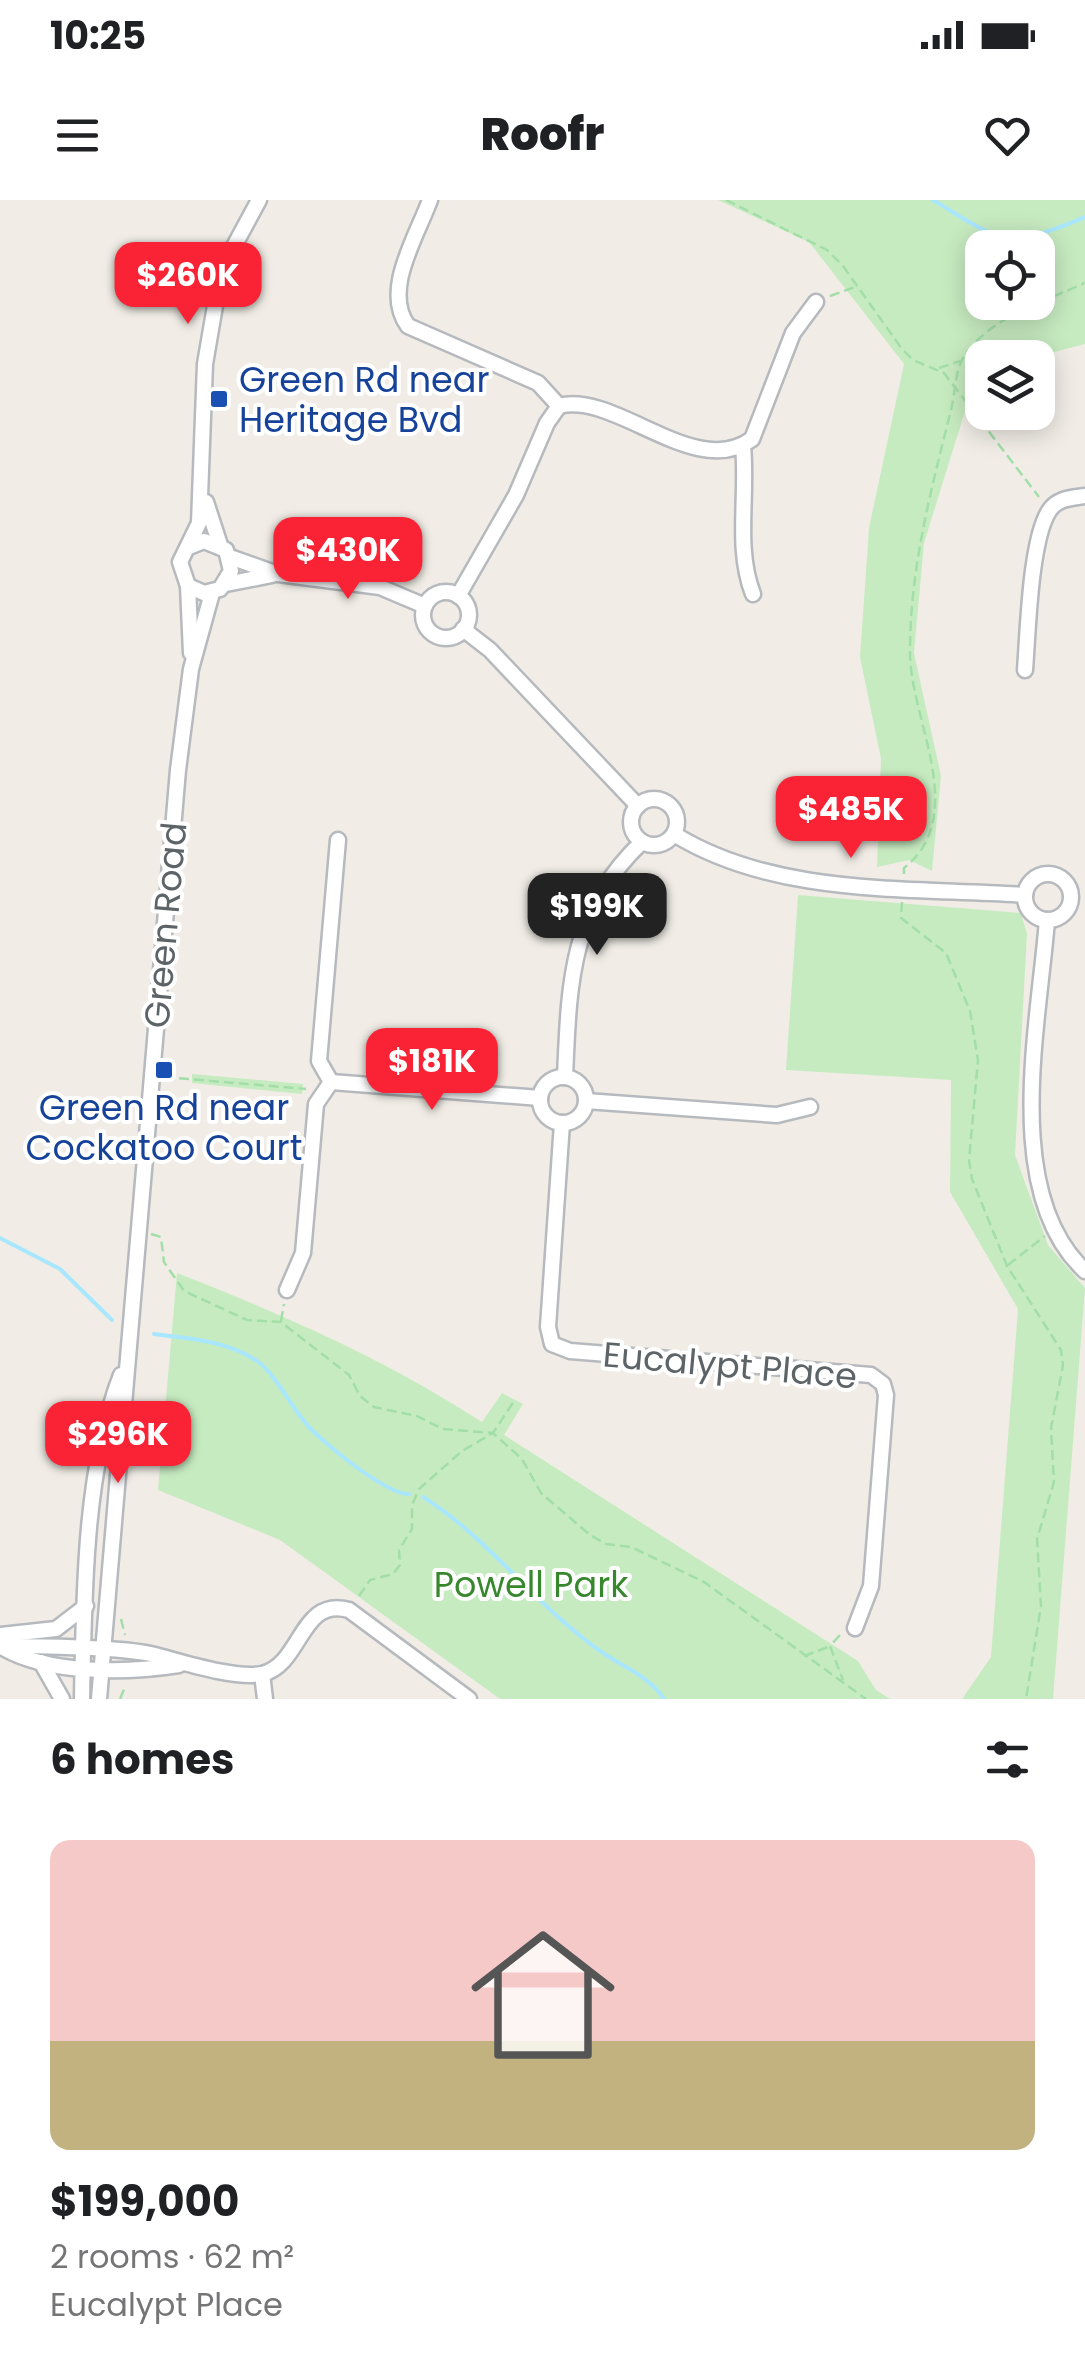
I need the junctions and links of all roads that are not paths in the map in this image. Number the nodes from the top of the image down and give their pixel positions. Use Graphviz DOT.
graph roads {
  1 [pos="260,200"];
  2 [pos="430,200"];
  3 [pos="816,302"];
  4 [pos="559,406"];
  5 [pos="743,446"];
  6 [pos="200,477"];
  7 [pos="1085,496"];
  8 [pos="189,547"];
  9 [pos="225,551"];
  10 [pos="278,574"];
  11 [pos="188,586"];
  12 [pos="219,588"];
  13 [pos="753,594"];
  14 [pos="458,596"];
  15 [pos="425,606"];
  16 [pos="464,629"];
  17 [pos="191,669"];
  18 [pos="1025,670"];
  19 [pos="638,806"];
  20 [pos="674,834"];
  21 [pos="338,840"];
  22 [pos="642,842"];
  23 [pos="1025,895"];
  24 [pos="1078,897"];
  25 [pos="1047,920"];
  26 [pos="565,1077"];
  27 [pos="331,1082"];
  28 [pos="540,1098"];
  29 [pos="586,1101"];
  30 [pos="810,1107"];
  31 [pos="562,1122"];
  32 [pos="1085,1272"];
  33 [pos="287,1290"];
  34 [pos="127,1360"];
  35 [pos="86,1606"];
  36 [pos="855,1628"];
  37 [pos="0,1635"];
  38 [pos="0,1646"];
  39 [pos="83,1658"];
  40 [pos="102,1660"];
  41 [pos="40,1662"];
  42 [pos="262,1674"];
  43 [pos="62,1699"];
  44 [pos="82,1699"];
  45 [pos="99,1699"];
  46 [pos="265,1699"];
  47 [pos="470,1699"];
  1 -- 6 [label="street"];
  2 -- 4 [label="street"];
  3 -- 5 [label="street"];
  4 -- 5 [label="street"];
  4 -- 14 [label="street"];
  5 -- 13 [label="street"];
  6 -- 8 [label="street"];
  6 -- 9 [label="street"];
  7 -- 18 [label="street"];
  8 -- 9 [label="street"];
  8 -- 11 [label="street"];
  9 -- 10 [label="street"];
  9 -- 12 [label="street"];
  10 -- 12 [label="street"];
  10 -- 15 [label="street"];
  11 -- 12 [label="street"];
  11 -- 17 [label="street, Green Road"];
  12 -- 17 [label="street, Green Road"];
  14 -- 15 [label="street"];
  14 -- 16 [label="street"];
  15 -- 16 [label="street"];
  16 -- 19 [label="street"];
  17 -- 34 [label="street, Green Road"];
  19 -- 20 [label="street"];
  19 -- 22 [label="street"];
  20 -- 22 [label="street"];
  20 -- 23 [label="street"];
  21 -- 27 [label="street"];
  22 -- 26 [label="street"];
  23 -- 24 [label="street"];
  23 -- 25 [label="street"];
  24 -- 25 [label="street"];
  25 -- 32 [label="street"];
  26 -- 28 [label="street"];
  26 -- 29 [label="street"];
  27 -- 28 [label="street"];
  27 -- 33 [label="street"];
  28 -- 31 [label="street"];
  29 -- 30 [label="street"];
  29 -- 31 [label="street"];
  31 -- 36 [label="street, Eucalypt Place"];
  34 -- 35 [label="street, Green Road"];
  34 -- 40 [label="street, Green Road"];
  35 -- 37 [label="street"];
  35 -- 39 [label="street, Green Road"];
  38 -- 39 [label="street"];
  38 -- 41 [label="street"];
  39 -- 40 [label="street"];
  39 -- 41 [label="street"];
  39 -- 44 [label="street, Green Road"];
  40 -- 42 [label="street"];
  40 -- 45 [label="street, Green Road"];
  41 -- 43 [label="street"];
  42 -- 46 [label="street"];
  42 -- 47 [label="street"];
}
